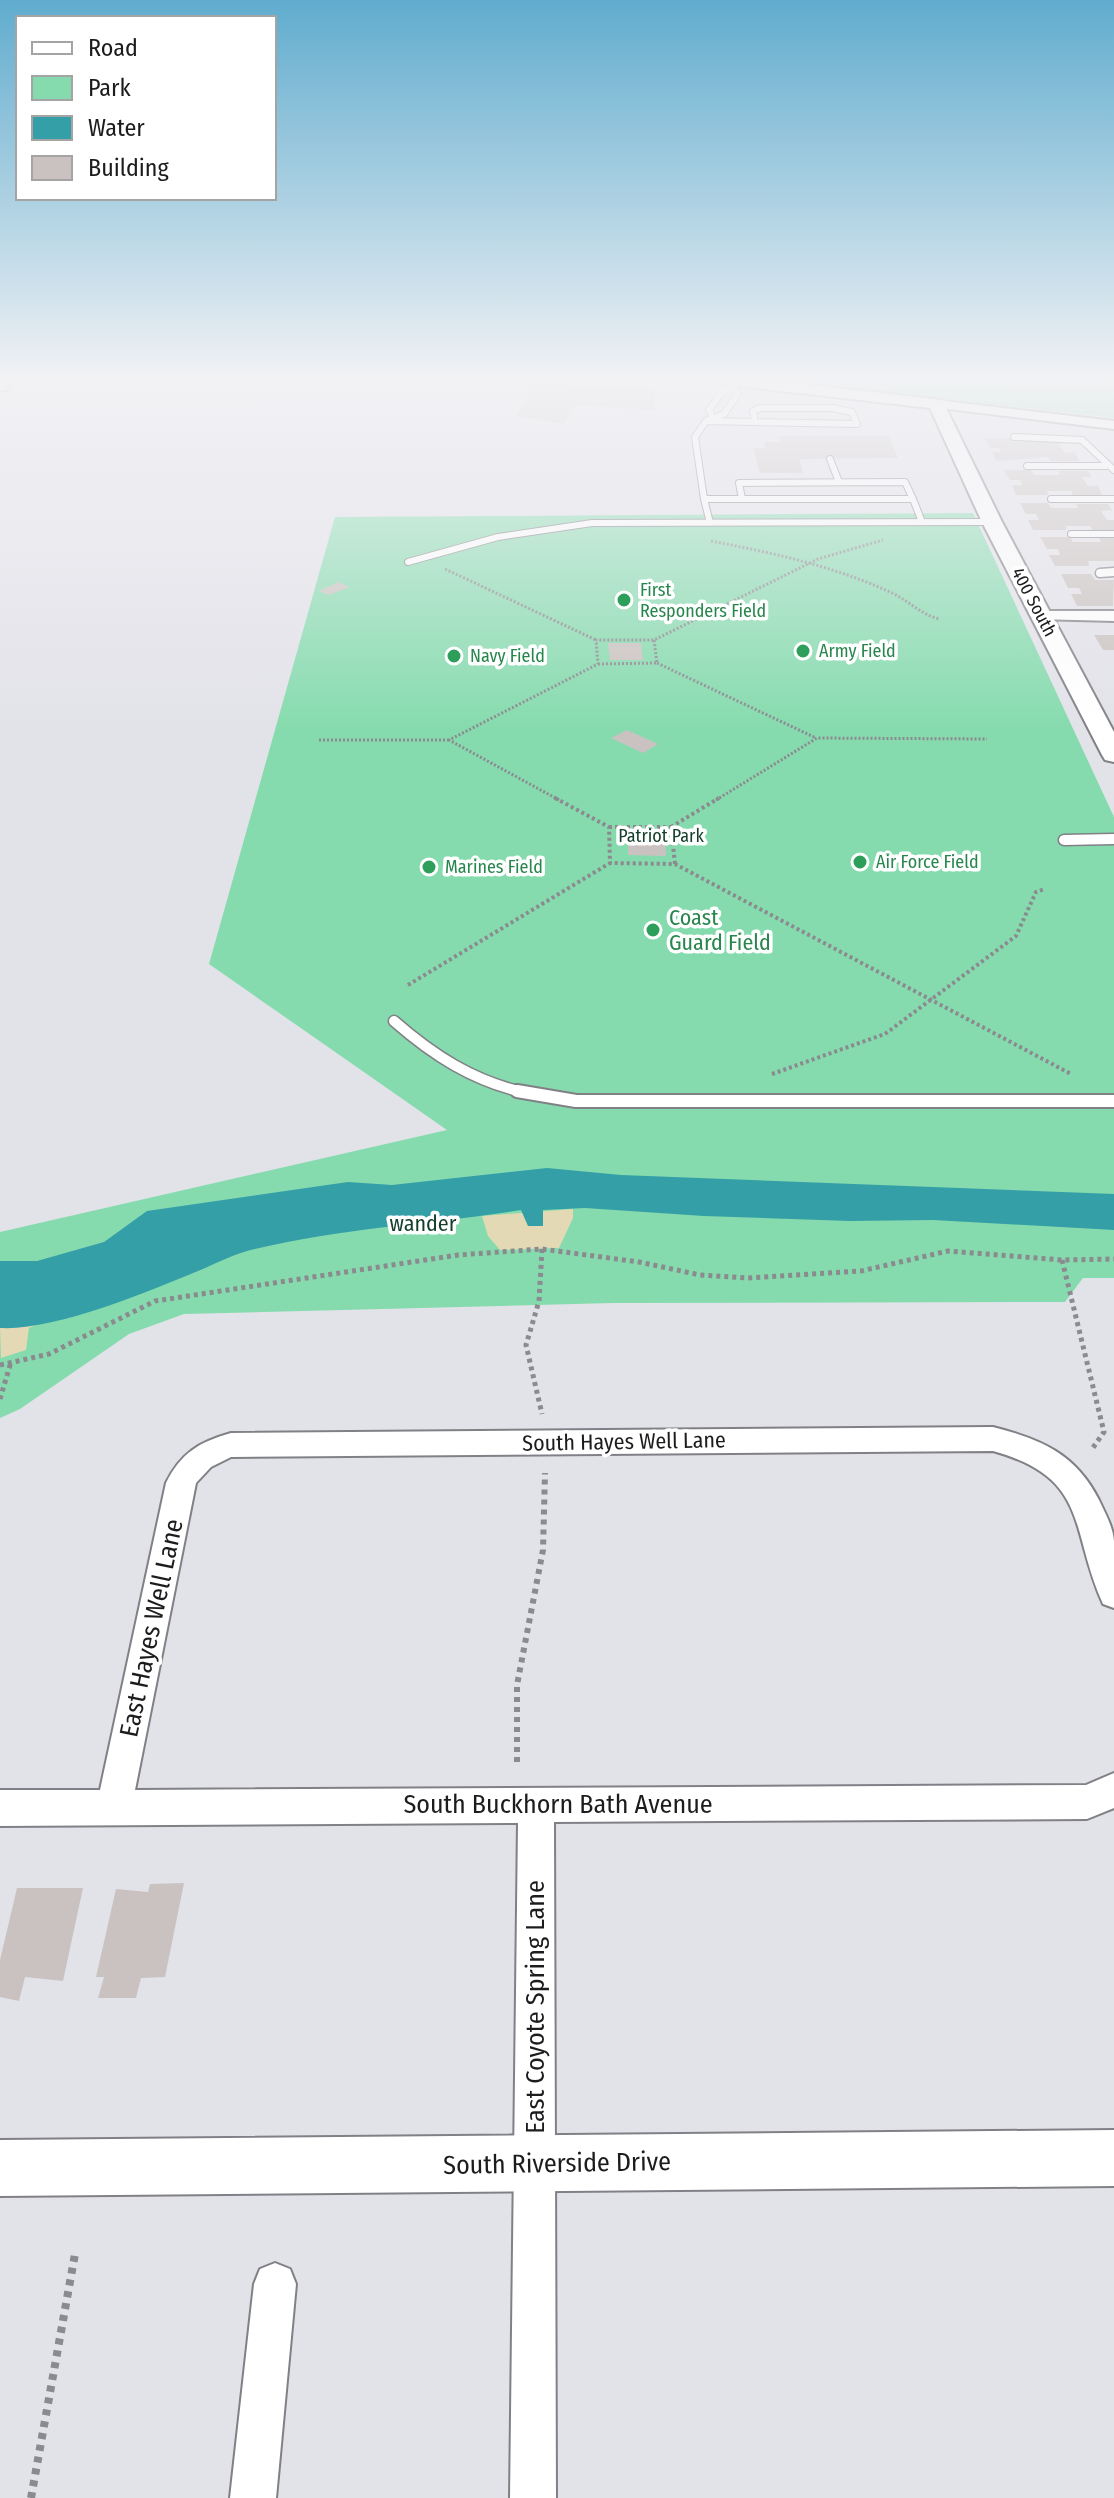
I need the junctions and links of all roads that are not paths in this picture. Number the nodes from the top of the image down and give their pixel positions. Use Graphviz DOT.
graph roads {
  1 [pos="980,497"];
  2 [pos="704,499"];
  3 [pos="742,499"];
  4 [pos="913,499"];
  5 [pos="1051,499"];
  6 [pos="1114,499"];
  7 [pos="922,522"];
  8 [pos="992,522"];
  9 [pos="710,523"];
  10 [pos="1071,534"];
  11 [pos="1114,534"];
  12 [pos="408,562"];
  13 [pos="1114,572"];
  14 [pos="1100,573"];
  15 [pos="1114,616"];
  16 [pos="1044,621"];
  17 [pos="1114,626"];
  18 [pos="1114,755"];
  19 [pos="1114,839"];
  20 [pos="1064,840"];
  21 [pos="394,1021"];
  22 [pos="1114,1101"];
  23 [pos="202,1457"];
  24 [pos="1114,1594"];
  25 [pos="1114,1790"];
  26 [pos="536,1804"];
  27 [pos="114,1807"];
  28 [pos="0,1808"];
  29 [pos="1114,2158"];
  30 [pos="534,2164"];
  31 [pos="0,2168"];
  32 [pos="275,2284"];
  33 [pos="253,2498"];
  34 [pos="533,2498"];
  1 -- 8 [label="street, 400 South"];
  2 -- 3 [label="lane"];
  2 -- 9 [label="lane"];
  3 -- 4 [label="lane"];
  4 -- 7 [label="lane"];
  5 -- 6 [label="lane"];
  7 -- 8 [label="lane"];
  7 -- 9 [label="lane"];
  8 -- 16 [label="street, 400 South"];
  9 -- 12 [label="lane"];
  10 -- 11 [label="lane"];
  13 -- 14 [label="lane"];
  15 -- 16 [label="street"];
  16 -- 17 [label="street"];
  16 -- 18 [label="street, 400 South"];
  19 -- 20 [label="lane"];
  21 -- 22 [label="lane"];
  23 -- 24 [label="street, South Hayes Well Lane"];
  23 -- 27 [label="street, East Hayes Well Lane"];
  25 -- 26 [label="street, South Buckhorn Bath Avenue"];
  26 -- 27 [label="street, South Buckhorn Bath Avenue"];
  26 -- 30 [label="street, East Coyote Spring Lane"];
  27 -- 28 [label="street, South Buckhorn Bath Avenue"];
  29 -- 30 [label="street, South Riverside Drive"];
  30 -- 31 [label="street, South Riverside Drive"];
  30 -- 34 [label="street, East Coyote Spring Lane"];
  32 -- 33 [label="street"];
}
